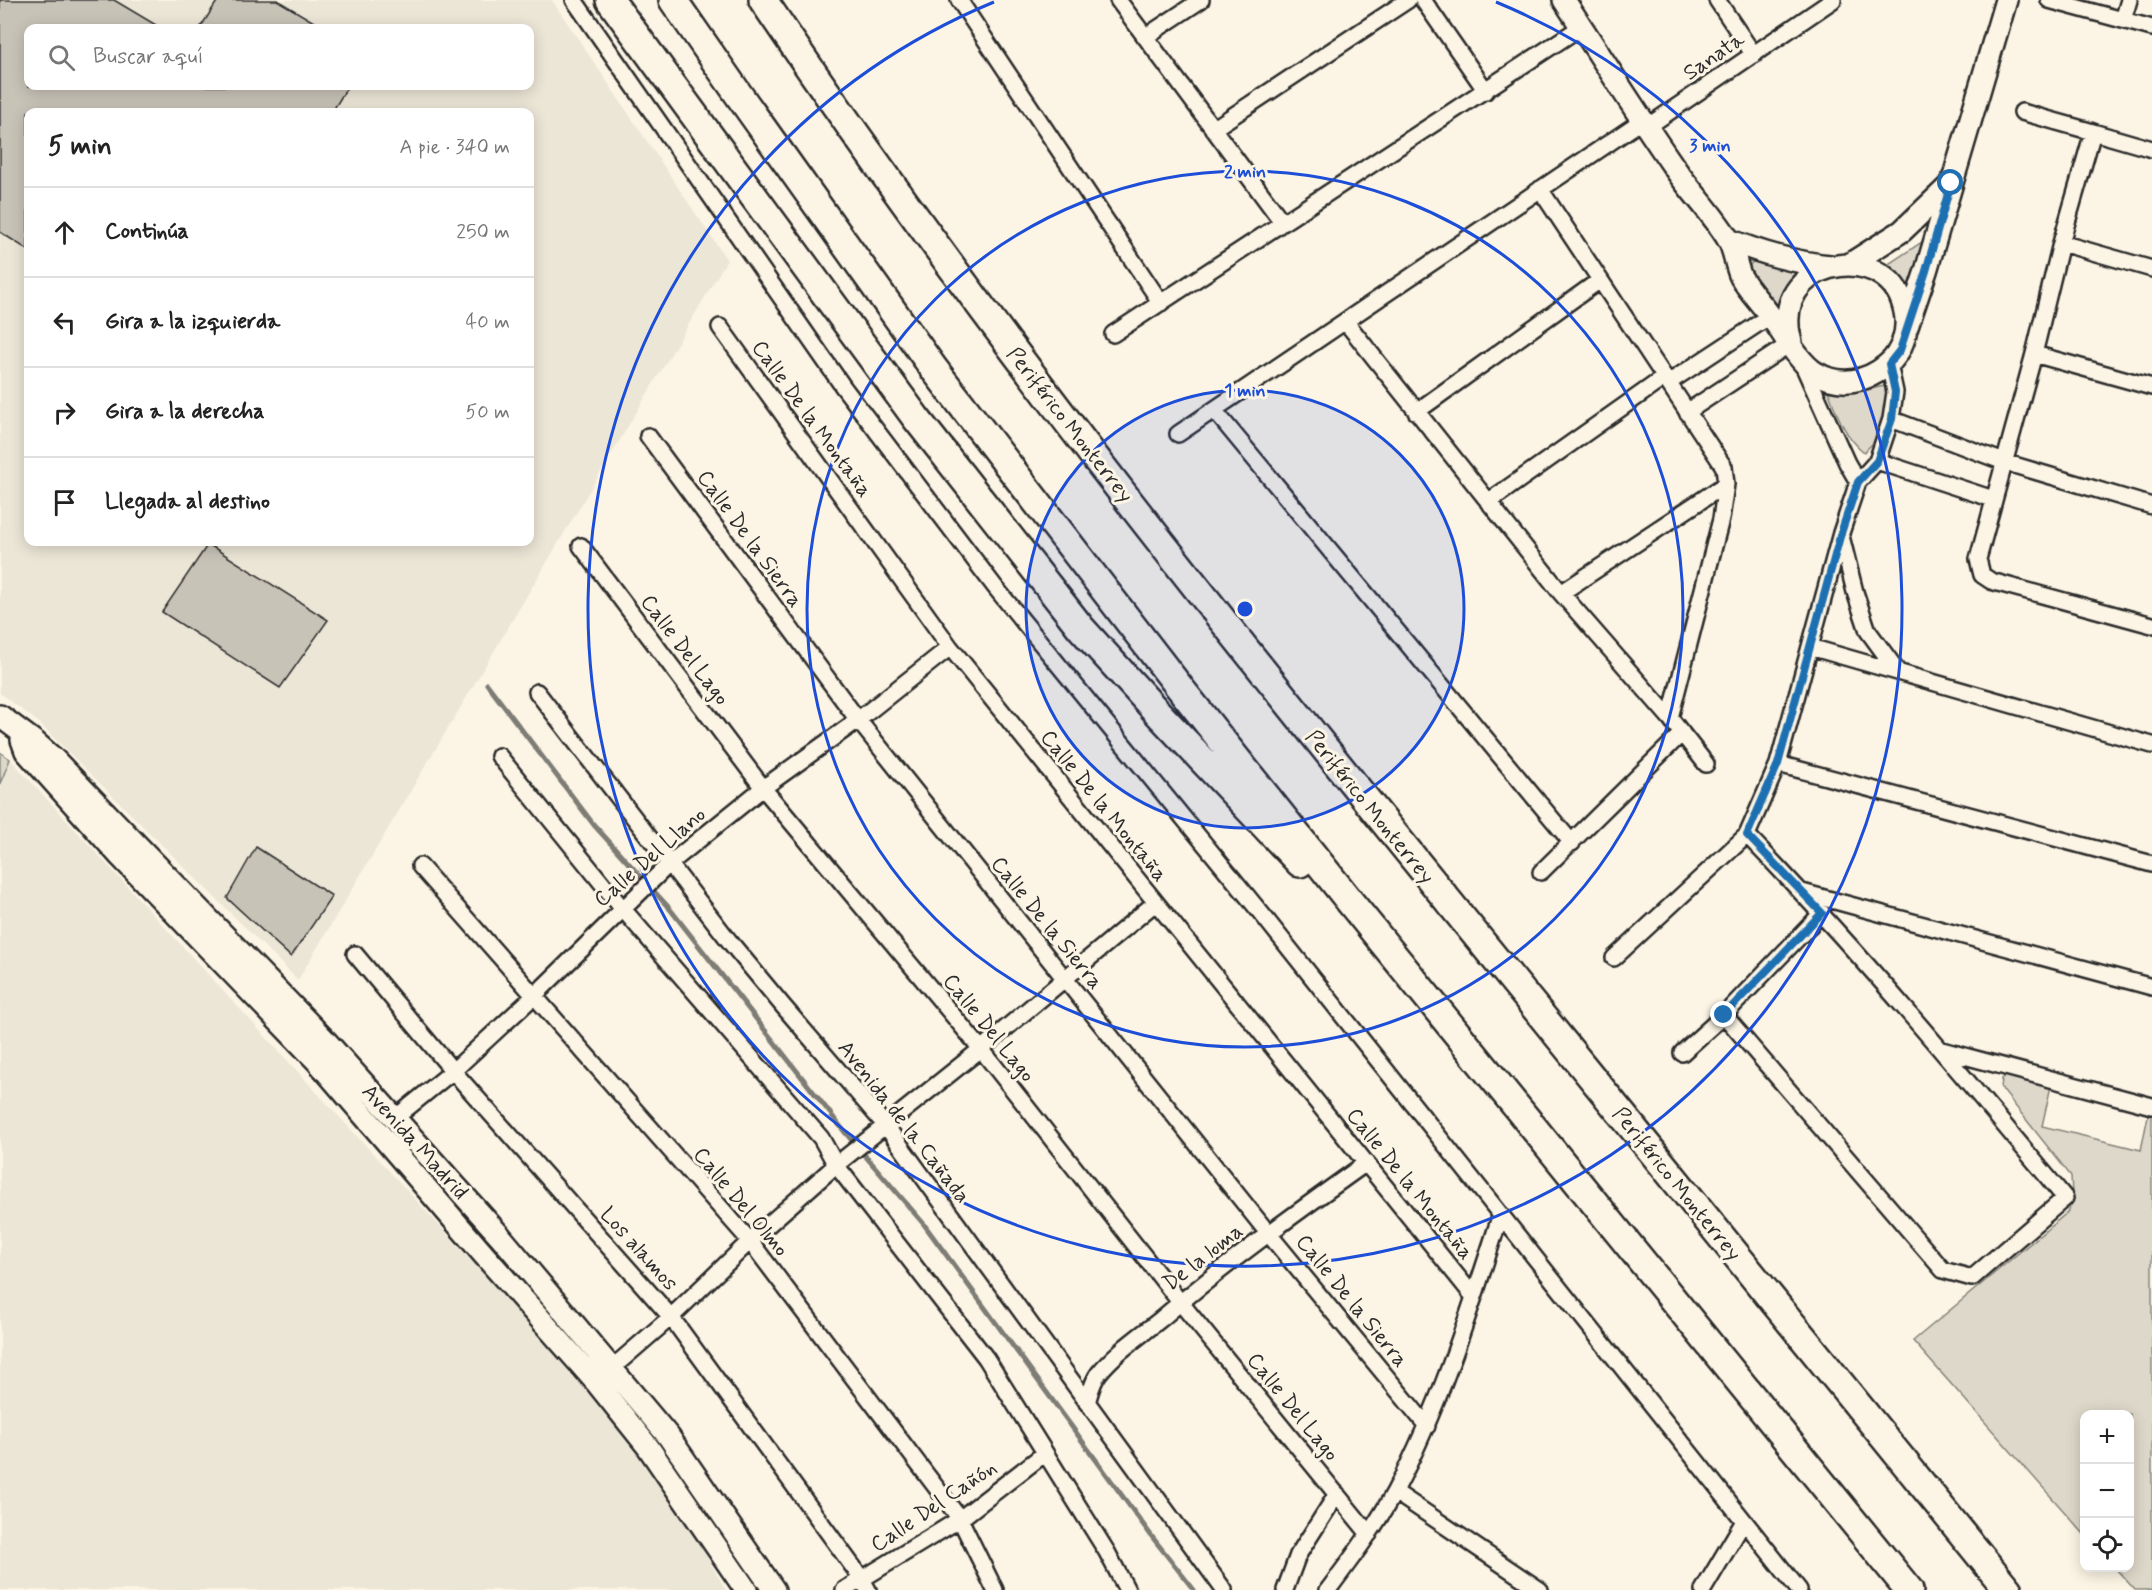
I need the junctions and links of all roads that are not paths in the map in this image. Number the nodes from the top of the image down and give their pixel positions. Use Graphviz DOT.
graph roads {
  1 [pos="574,0"];
  2 [pos="610,0"];
  3 [pos="673,0"];
  4 [pos="762,0"];
  5 [pos="959,0"];
  6 [pos="1118,0"];
  7 [pos="1201,0"];
  8 [pos="1408,0"];
  9 [pos="1423,0"];
  10 [pos="1564,0"];
  11 [pos="1717,0"];
  12 [pos="1833,0"];
  13 [pos="2006,0"];
  14 [pos="2049,0"];
  15 [pos="2128,0"];
  16 [pos="2123,20"];
  17 [pos="1581,27"];
  18 [pos="2152,28"];
  19 [pos="1145,37"];
  20 [pos="1754,55"];
  21 [pos="1486,91"];
  22 [pos="2022,112"];
  23 [pos="1645,123"];
  24 [pos="1213,129"];
  25 [pos="2093,132"];
  26 [pos="2152,148"];
  27 [pos="1951,183"];
  28 [pos="1540,189"];
  29 [pos="1283,224"];
  30 [pos="1729,240"];
  31 [pos="2061,243"];
  32 [pos="1841,265"];
  33 [pos="2152,269"];
  34 [pos="1600,280"];
  35 [pos="1161,303"];
  36 [pos="1770,316"];
  37 [pos="1345,321"];
  38 [pos="720,327"];
  39 [pos="1905,331"];
  40 [pos="1113,334"];
  41 [pos="1796,352"];
  42 [pos="2034,354"];
  43 [pos="1889,364"];
  44 [pos="1666,380"];
  45 [pos="2152,387"];
  46 [pos="1214,410"];
  47 [pos="1416,412"];
  48 [pos="1687,412"];
  49 [pos="1892,419"];
  50 [pos="1178,434"];
  51 [pos="648,436"];
  52 [pos="1877,461"];
  53 [pos="2004,462"];
  54 [pos="1858,482"];
  55 [pos="1726,484"];
  56 [pos="1993,499"];
  57 [pos="1488,502"];
  58 [pos="2152,506"];
  59 [pos="1841,533"];
  60 [pos="581,546"];
  61 [pos="1561,593"];
  62 [pos="2152,625"];
  63 [pos="950,647"];
  64 [pos="1810,647"];
  65 [pos="1898,672"];
  66 [pos="537,692"];
  67 [pos="1670,718"];
  68 [pos="858,720"];
  69 [pos="8,722"];
  70 [pos="1682,733"];
  71 [pos="2152,745"];
  72 [pos="499,756"];
  73 [pos="1706,764"];
  74 [pos="1778,764"];
  75 [pos="763,789"];
  76 [pos="1747,835"];
  77 [pos="1572,843"];
  78 [pos="2152,864"];
  79 [pos="420,866"];
  80 [pos="665,867"];
  81 [pos="1541,872"];
  82 [pos="1802,892"];
  83 [pos="1155,903"];
  84 [pos="1351,903"];
  85 [pos="622,908"];
  86 [pos="1822,913"];
  87 [pos="355,954"];
  88 [pos="1614,958"];
  89 [pos="1065,980"];
  90 [pos="2152,987"];
  91 [pos="534,996"];
  92 [pos="1724,1015"];
  93 [pos="981,1050"];
  94 [pos="1942,1050"];
  95 [pos="1682,1053"];
  96 [pos="453,1071"];
  97 [pos="2152,1106"];
  98 [pos="395,1118"];
  99 [pos="881,1130"];
  100 [pos="840,1161"];
  101 [pos="1366,1163"];
  102 [pos="1500,1217"];
  103 [pos="1268,1233"];
  104 [pos="750,1241"];
  105 [pos="1474,1297"];
  106 [pos="1180,1302"];
  107 [pos="671,1317"];
  108 [pos="604,1375"];
  109 [pos="1088,1403"];
  110 [pos="1427,1426"];
  111 [pos="1044,1454"];
  112 [pos="1395,1492"];
  113 [pos="1337,1494"];
  114 [pos="960,1519"];
  115 [pos="1744,1521"];
  116 [pos="1369,1534"];
  117 [pos="865,1584"];
  118 [pos="746,1590"];
  119 [pos="774,1590"];
  120 [pos="844,1590"];
  121 [pos="995,1590"];
  122 [pos="1127,1590"];
  123 [pos="1224,1590"];
  124 [pos="1285,1590"];
  125 [pos="1328,1590"];
  126 [pos="1540,1590"];
  127 [pos="1703,1590"];
  128 [pos="1799,1590"];
  129 [pos="1909,1590"];
  130 [pos="2008,1590"];
  1 -- 102 [label="street"];
  2 -- 84 [label="highway"];
  3 -- 84 [label="highway"];
  4 -- 130 [label="highway, Periférico Monterrey"];
  5 -- 35 [label="street"];
  6 -- 19 [label="street"];
  7 -- 19 [label="street"];
  8 -- 24 [label="street"];
  9 -- 21 [label="street"];
  10 -- 17 [label="street"];
  11 -- 20 [label="street"];
  12 -- 20 [label="street, Sanata"];
  13 -- 27 [label="street"];
  14 -- 16 [label="street"];
  15 -- 16 [label="street"];
  16 -- 18 [label="street"];
  17 -- 21 [label="street"];
  17 -- 23 [label="street"];
  19 -- 24 [label="street"];
  20 -- 23 [label="street, Sanata"];
  21 -- 29 [label="street"];
  22 -- 25 [label="street"];
  23 -- 28 [label="street, Sanata"];
  23 -- 30 [label="street"];
  24 -- 29 [label="street"];
  25 -- 26 [label="street"];
  25 -- 31 [label="street"];
  27 -- 32 [label="street"];
  27 -- 39 [label="street"];
  28 -- 34 [label="street"];
  28 -- 37 [label="street, Sanata"];
  29 -- 35 [label="street"];
  30 -- 32 [label="street"];
  30 -- 36 [label="street"];
  31 -- 33 [label="street"];
  31 -- 42 [label="street"];
  32 -- 39 [label="street"];
  32 -- 41 [label="street"];
  34 -- 44 [label="street"];
  34 -- 47 [label="street"];
  35 -- 40 [label="street"];
  36 -- 41 [label="street"];
  36 -- 44 [label="street"];
  37 -- 46 [label="street, Sanata"];
  37 -- 47 [label="street"];
  38 -- 63 [label="street, Calle De la Montaña"];
  39 -- 43 [label="street"];
  41 -- 43 [label="street"];
  41 -- 48 [label="street"];
  41 -- 54 [label="street"];
  42 -- 45 [label="street"];
  42 -- 53 [label="street"];
  43 -- 49 [label="street"];
  44 -- 48 [label="street"];
  44 -- 57 [label="street"];
  46 -- 50 [label="street, Sanata"];
  46 -- 77 [label="street"];
  47 -- 57 [label="street"];
  48 -- 55 [label="street"];
  49 -- 52 [label="street"];
  49 -- 53 [label="street"];
  51 -- 68 [label="street, Calle De la Sierra"];
  52 -- 54 [label="street"];
  52 -- 56 [label="street"];
  53 -- 56 [label="street"];
  53 -- 58 [label="street"];
  54 -- 59 [label="street"];
  55 -- 61 [label="street"];
  55 -- 67 [label="street"];
  56 -- 62 [label="street"];
  57 -- 61 [label="street"];
  59 -- 64 [label="street"];
  59 -- 65 [label="street"];
  60 -- 75 [label="street, Calle Del Lago"];
  61 -- 67 [label="street"];
  63 -- 68 [label="street, Calle Del Llano"];
  63 -- 83 [label="street, Calle De la Montaña"];
  64 -- 65 [label="street"];
  64 -- 74 [label="street"];
  65 -- 71 [label="street"];
  66 -- 80 [label="street, Avenida de la Cañada"];
  67 -- 70 [label="street"];
  68 -- 75 [label="street, Calle Del Llano"];
  68 -- 89 [label="street, Calle De la Sierra"];
  69 -- 98 [label="street, Avenida Madrid"];
  69 -- 108 [label="street, Avenida Madrid"];
  70 -- 73 [label="street"];
  70 -- 77 [label="street"];
  72 -- 85 [label="street"];
  74 -- 76 [label="street"];
  74 -- 78 [label="street"];
  75 -- 80 [label="street, Calle Del Llano"];
  75 -- 93 [label="street, Calle Del Lago"];
  76 -- 82 [label="street"];
  76 -- 88 [label="street"];
  77 -- 81 [label="street"];
  79 -- 91 [label="street, Calle Del Olmo"];
  80 -- 85 [label="street, Calle Del Llano"];
  80 -- 99 [label="street, Avenida de la Cañada"];
  82 -- 86 [label="street"];
  82 -- 90 [label="street"];
  83 -- 89 [label="street"];
  83 -- 101 [label="street, Calle De la Montaña"];
  84 -- 129 [label="highway"];
  85 -- 91 [label="street, Calle Del Llano"];
  85 -- 100 [label="street"];
  86 -- 92 [label="street"];
  86 -- 94 [label="street"];
  87 -- 96 [label="street, Los alamos"];
  89 -- 93 [label="street"];
  89 -- 103 [label="street, Calle De la Sierra"];
  91 -- 96 [label="street, Calle Del Llano"];
  91 -- 104 [label="street, Calle Del Olmo"];
  92 -- 94 [label="street"];
  92 -- 95 [label="street"];
  93 -- 99 [label="street"];
  93 -- 106 [label="street, Calle Del Lago"];
  94 -- 97 [label="street"];
  96 -- 98 [label="street, Calle Del Llano"];
  96 -- 107 [label="street, Los alamos"];
  98 -- 108 [label="street, Avenida Madrid"];
  99 -- 100 [label="street"];
  99 -- 109 [label="street, Avenida de la Cañada"];
  100 -- 104 [label="street"];
  100 -- 111 [label="street"];
  101 -- 103 [label="street, De la loma"];
  101 -- 105 [label="street, Calle De la Montaña"];
  102 -- 105 [label="street"];
  102 -- 115 [label="street"];
  103 -- 106 [label="street, De la loma"];
  103 -- 110 [label="street, Calle De la Sierra"];
  104 -- 107 [label="street"];
  104 -- 114 [label="street, Calle Del Olmo"];
  105 -- 110 [label="street"];
  106 -- 109 [label="street, De la loma"];
  106 -- 113 [label="street, Calle Del Lago"];
  107 -- 108 [label="street"];
  107 -- 117 [label="street, Los alamos"];
  108 -- 118 [label="street, Avenida Madrid"];
  108 -- 119 [label="street, Avenida Madrid"];
  109 -- 123 [label="street, Avenida de la Cañada"];
  110 -- 112 [label="street"];
  111 -- 114 [label="street, Calle Del Cañón"];
  111 -- 122 [label="street"];
  112 -- 116 [label="street"];
  112 -- 126 [label="street"];
  113 -- 116 [label="street, Calle Del Lago"];
  113 -- 124 [label="street"];
  114 -- 117 [label="street, Calle Del Cañón"];
  114 -- 121 [label="street, Calle Del Olmo"];
  115 -- 127 [label="street"];
  115 -- 128 [label="street"];
  116 -- 125 [label="street"];
  117 -- 120 [label="street, Calle Del Cañón"];
}
